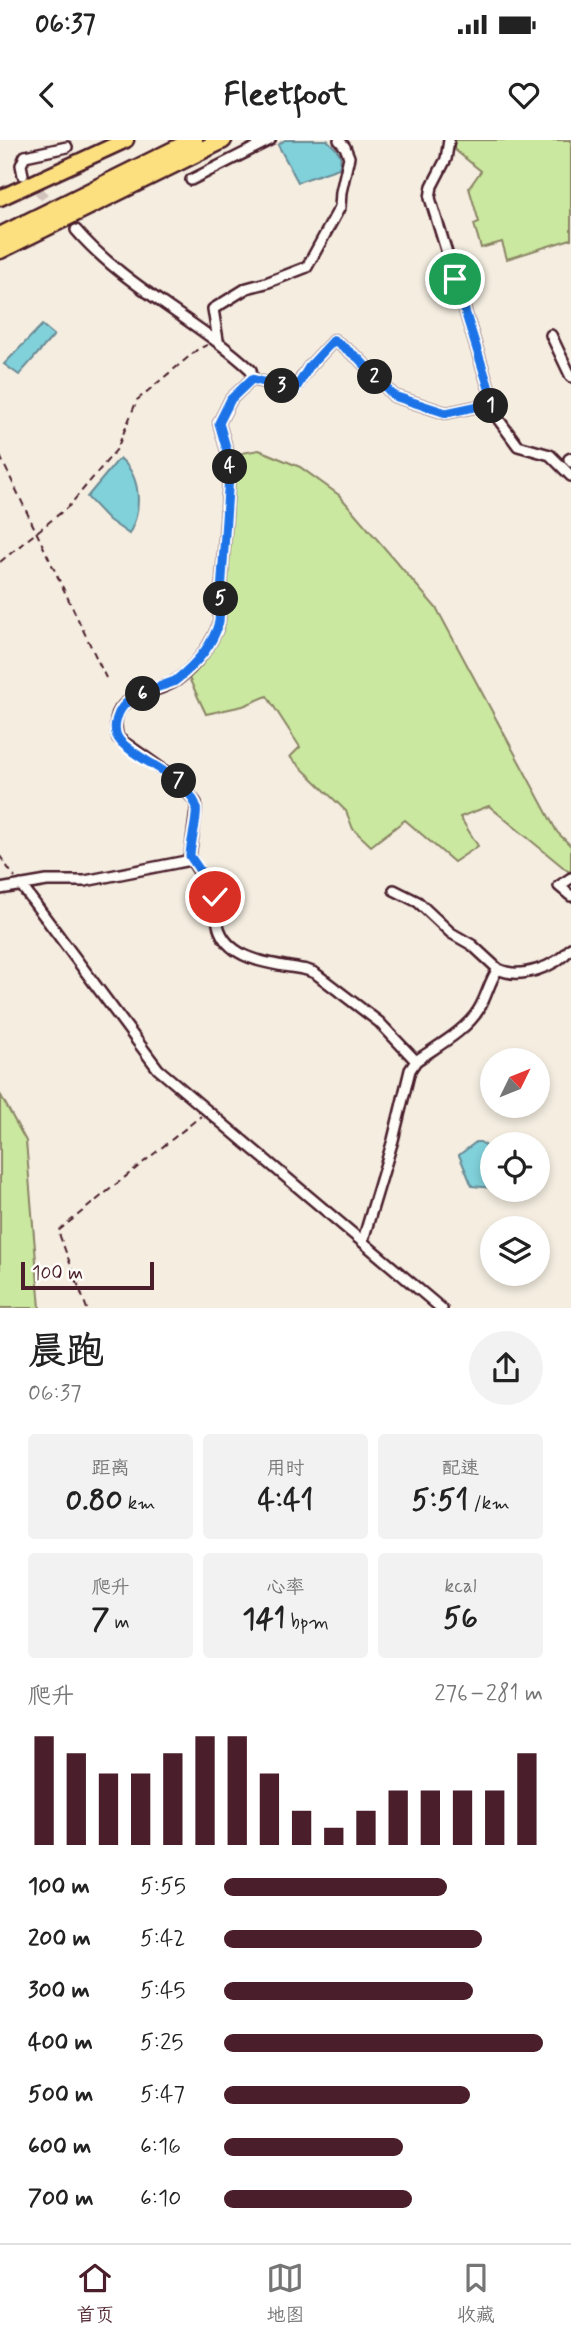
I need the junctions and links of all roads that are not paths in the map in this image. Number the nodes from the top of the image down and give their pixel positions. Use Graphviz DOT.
graph roads {
  1 [pos="126,140"];
  2 [pos="194,140"];
  3 [pos="223,140"];
  4 [pos="270,140"];
  5 [pos="339,140"];
  6 [pos="449,140"];
  7 [pos="65,144"];
  8 [pos="75,163"];
  9 [pos="23,175"];
  10 [pos="191,180"];
  11 [pos="0,198"];
  12 [pos="76,230"];
  13 [pos="0,236"];
  14 [pos="0,250"];
  15 [pos="551,335"];
  16 [pos="218,340"];
  17 [pos="571,377"];
  18 [pos="252,379"];
  19 [pos="491,411"];
  20 [pos="571,476"];
  21 [pos="191,860"];
  22 [pos="571,878"];
  23 [pos="21,886"];
  24 [pos="0,889"];
  25 [pos="394,890"];
  26 [pos="571,896"];
  27 [pos="570,953"];
  28 [pos="498,969"];
  29 [pos="415,1061"];
  30 [pos="363,1240"];
  31 [pos="442,1308"];
  1 -- 8 [label="highway"];
  2 -- 13 [label="highway"];
  3 -- 14 [label="highway"];
  4 -- 10 [label="street"];
  5 -- 16 [label="street"];
  6 -- 19 [label="street"];
  7 -- 8 [label="street"];
  7 -- 9 [label="street"];
  8 -- 11 [label="highway"];
  12 -- 16 [label="street"];
  15 -- 17 [label="street"];
  16 -- 18 [label="street"];
  18 -- 19 [label="street"];
  18 -- 21 [label="street"];
  19 -- 20 [label="street"];
  21 -- 23 [label="street"];
  21 -- 29 [label="street"];
  22 -- 26 [label="street"];
  23 -- 24 [label="street"];
  23 -- 30 [label="street"];
  25 -- 28 [label="street"];
  27 -- 28 [label="street"];
  28 -- 29 [label="street"];
  29 -- 30 [label="street"];
  30 -- 31 [label="street"];
}
